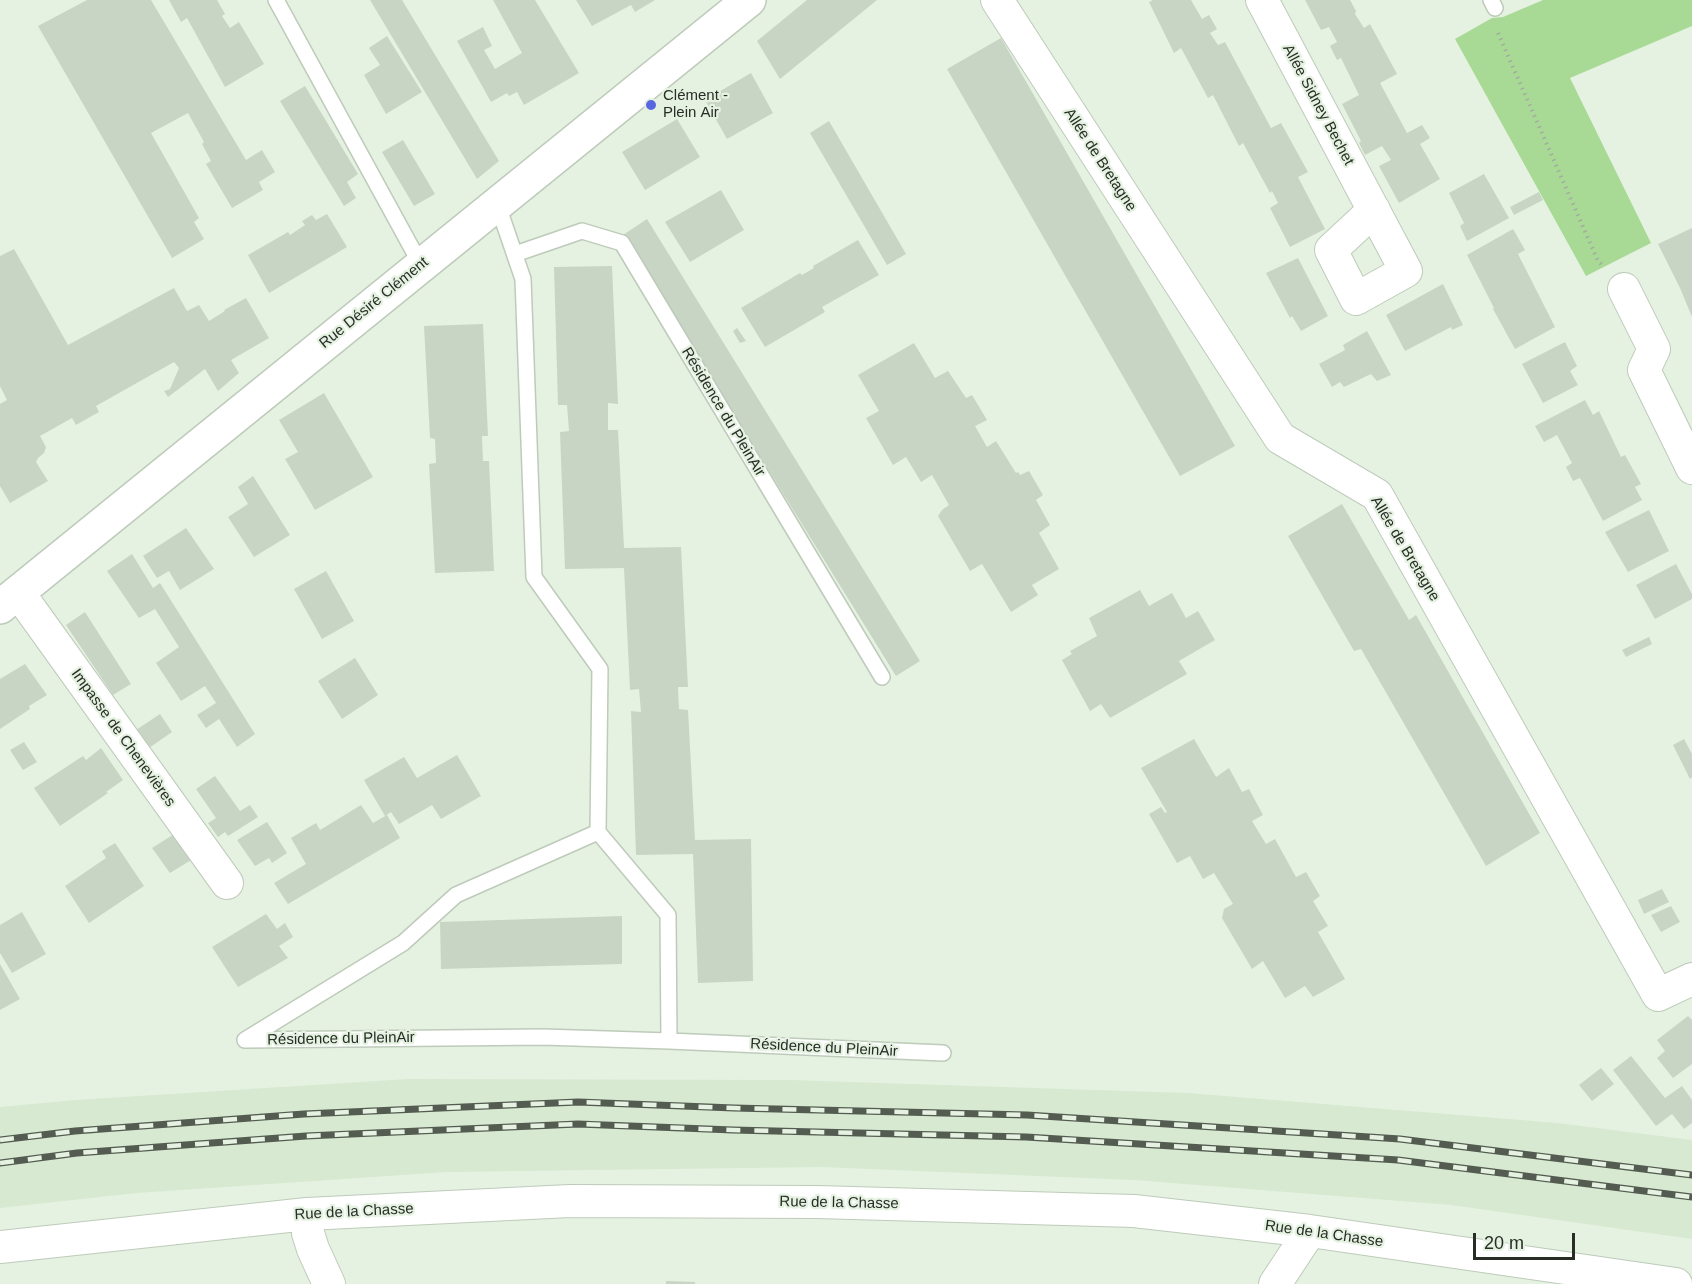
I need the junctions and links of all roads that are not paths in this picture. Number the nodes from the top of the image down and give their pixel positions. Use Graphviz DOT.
graph roads {
  1 [pos="276,0"];
  2 [pos="749,0"];
  3 [pos="997,0"];
  4 [pos="1262,0"];
  5 [pos="497,203"];
  6 [pos="1374,210"];
  7 [pos="515,254"];
  8 [pos="421,265"];
  9 [pos="1624,289"];
  10 [pos="1692,468"];
  11 [pos="8,593"];
  12 [pos="882,677"];
  13 [pos="598,832"];
  14 [pos="227,883"];
  15 [pos="1692,979"];
  16 [pos="669,1041"];
  17 [pos="943,1053"];
  18 [pos="307,1214"];
  19 [pos="1310,1231"];
  20 [pos="0,1247"];
  21 [pos="329,1284"];
  22 [pos="1275,1284"];
  23 [pos="1676,1284"];
  1 -- 8 [label="lane"];
  2 -- 5 [label="main road, Rue Désiré Clément"];
  3 -- 15 [label="street, Allée de Bretagne"];
  4 -- 6 [label="street, Allée Sidney Bechet"];
  5 -- 7 [label="lane"];
  5 -- 8 [label="main road, Rue Désiré Clément"];
  7 -- 12 [label="lane, Résidence du PleinAir"];
  7 -- 13 [label="lane"];
  8 -- 11 [label="main road, Rue Désiré Clément"];
  9 -- 10 [label="street"];
  11 -- 14 [label="street, Impasse de Chenevières"];
  13 -- 16 [label="lane"];
  13 -- 16 [label="lane, Résidence du PleinAir"];
  16 -- 17 [label="lane, Résidence du PleinAir"];
  18 -- 19 [label="street, Rue de la Chasse"];
  18 -- 20 [label="street, Rue de la Chasse"];
  18 -- 21 [label="street"];
  19 -- 22 [label="street"];
  19 -- 23 [label="street, Rue de la Chasse"];
}
